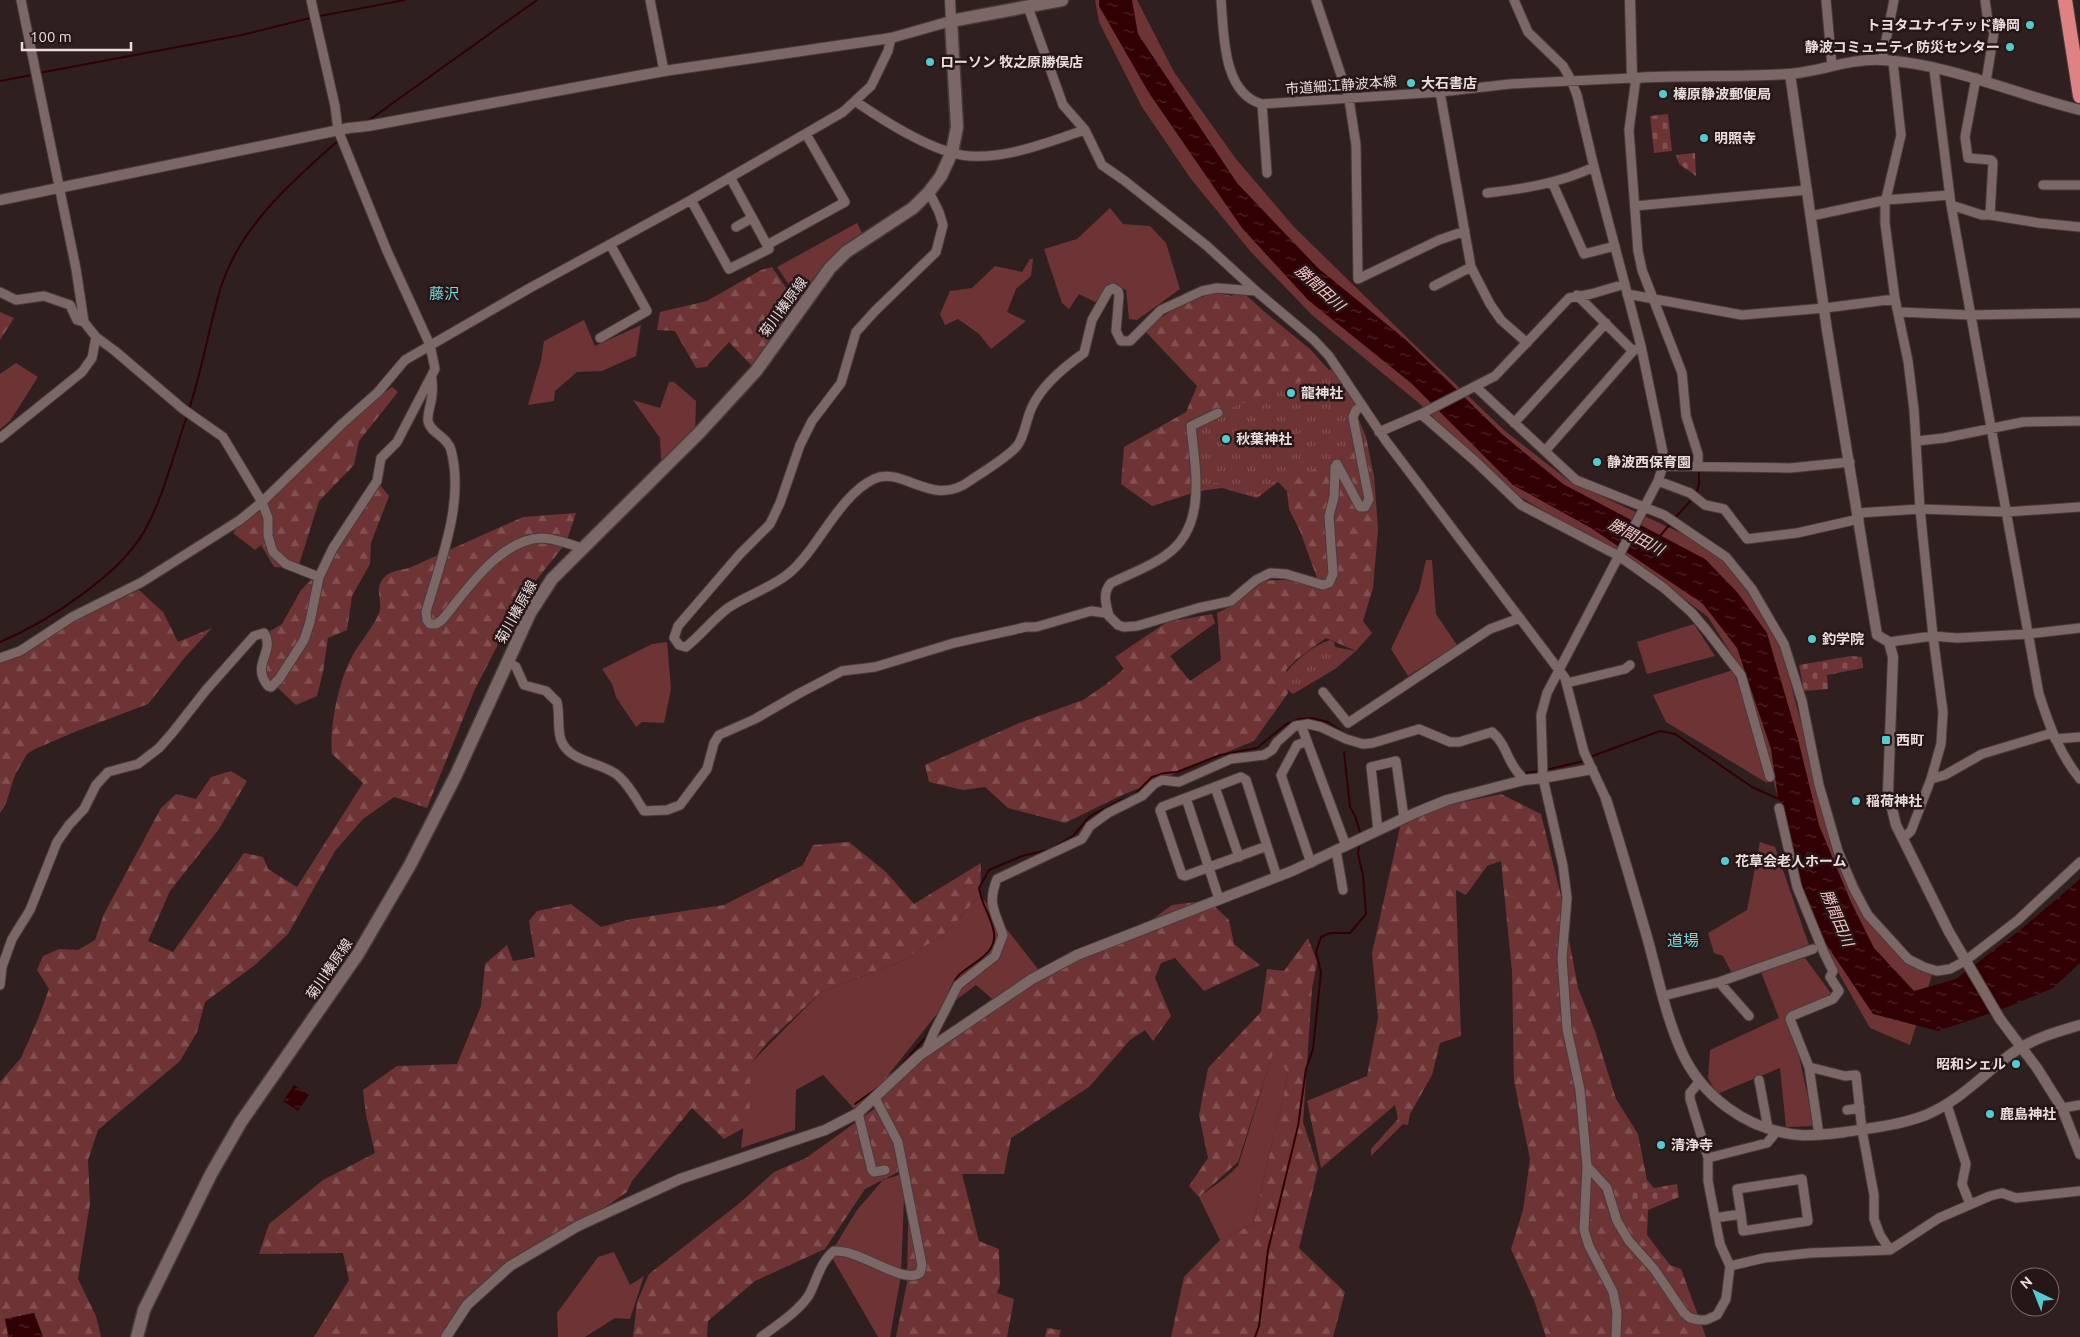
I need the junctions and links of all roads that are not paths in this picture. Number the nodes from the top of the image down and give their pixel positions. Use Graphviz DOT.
graph roads {
  1 [pos="21,0"];
  2 [pos="311,0"];
  3 [pos="650,0"];
  4 [pos="950,0"];
  5 [pos="1062,0"];
  6 [pos="1221,0"];
  7 [pos="1316,0"];
  8 [pos="1514,0"];
  9 [pos="1630,0"];
  10 [pos="1826,0"];
  11 [pos="1894,0"];
  12 [pos="1985,0"];
  13 [pos="2065,0"];
  14 [pos="1023,5"];
  15 [pos="951,21"];
  16 [pos="890,38"];
  17 [pos="1888,61"];
  18 [pos="1832,66"];
  19 [pos="1934,69"];
  20 [pos="664,71"];
  21 [pos="1790,74"];
  22 [pos="1634,78"];
  23 [pos="1571,80"];
  24 [pos="1981,80"];
  25 [pos="1440,92"];
  26 [pos="2080,96"];
  27 [pos="1349,99"];
  28 [pos="855,101"];
  29 [pos="1262,104"];
  30 [pos="2080,110"];
  31 [pos="1084,130"];
  32 [pos="339,132"];
  33 [pos="806,134"];
  34 [pos="952,152"];
  35 [pos="1594,168"];
  36 [pos="1267,173"];
  37 [pos="730,177"];
  38 [pos="1552,182"];
  39 [pos="2043,185"];
  40 [pos="2080,185"];
  41 [pos="59,188"];
  42 [pos="1807,190"];
  43 [pos="929,192"];
  44 [pos="1486,193"];
  45 [pos="0,200"];
  46 [pos="690,200"];
  47 [pos="1886,200"];
  48 [pos="1951,200"];
  49 [pos="1635,206"];
  50 [pos="1990,215"];
  51 [pos="1811,216"];
  52 [pos="752,218"];
  53 [pos="2080,226"];
  54 [pos="736,227"];
  55 [pos="1465,231"];
  56 [pos="610,244"];
  57 [pos="767,246"];
  58 [pos="1615,246"];
  59 [pos="1471,266"];
  60 [pos="1625,284"];
  61 [pos="1434,286"];
  62 [pos="1256,291"];
  63 [pos="0,292"];
  64 [pos="1627,294"];
  65 [pos="1578,295"];
  66 [pos="1654,299"];
  67 [pos="1895,299"];
  68 [pos="1825,308"];
  69 [pos="1898,312"];
  70 [pos="2080,313"];
  71 [pos="1970,315"];
  72 [pos="84,322"];
  73 [pos="1606,323"];
  74 [pos="96,337"];
  75 [pos="600,338"];
  76 [pos="1527,343"];
  77 [pos="430,346"];
  78 [pos="1637,348"];
  79 [pos="432,376"];
  80 [pos="1474,388"];
  81 [pos="1362,406"];
  82 [pos="1218,413"];
  83 [pos="1421,414"];
  84 [pos="2080,422"];
  85 [pos="1514,423"];
  86 [pos="1990,428"];
  87 [pos="1379,432"];
  88 [pos="0,438"];
  89 [pos="1917,441"];
  90 [pos="1544,451"];
  91 [pos="1850,462"];
  92 [pos="1663,466"];
  93 [pos="1698,466"];
  94 [pos="1658,481"];
  95 [pos="262,502"];
  96 [pos="1644,507"];
  97 [pos="2080,507"];
  98 [pos="1920,509"];
  99 [pos="2006,512"];
  100 [pos="1858,516"];
  101 [pos="582,548"];
  102 [pos="1619,556"];
  103 [pos="319,577"];
  104 [pos="1109,616"];
  105 [pos="1520,618"];
  106 [pos="2080,628"];
  107 [pos="2028,634"];
  108 [pos="1933,636"];
  109 [pos="1889,642"];
  110 [pos="0,658"];
  111 [pos="507,661"];
  112 [pos="1630,665"];
  113 [pos="1558,671"];
  114 [pos="1567,683"];
  115 [pos="1323,692"];
  116 [pos="1301,725"];
  117 [pos="2053,736"];
  118 [pos="2080,736"];
  119 [pos="1307,742"];
  120 [pos="1589,762"];
  121 [pos="1543,777"];
  122 [pos="1770,777"];
  123 [pos="1931,779"];
  124 [pos="2080,779"];
  125 [pos="1522,780"];
  126 [pos="1214,787"];
  127 [pos="1186,798"];
  128 [pos="1606,799"];
  129 [pos="1779,808"];
  130 [pos="1404,818"];
  131 [pos="1378,830"];
  132 [pos="1903,838"];
  133 [pos="1267,846"];
  134 [pos="1341,848"];
  135 [pos="1240,856"];
  136 [pos="2080,862"];
  137 [pos="1311,863"];
  138 [pos="1209,868"];
  139 [pos="1277,877"];
  140 [pos="1343,890"];
  141 [pos="1219,899"];
  142 [pos="1813,949"];
  143 [pos="1966,962"];
  144 [pos="1720,982"];
  145 [pos="0,984"];
  146 [pos="1663,996"];
  147 [pos="1749,1016"];
  148 [pos="2080,1025"];
  149 [pos="2021,1048"];
  150 [pos="926,1052"];
  151 [pos="1809,1068"];
  152 [pos="1759,1080"];
  153 [pos="1700,1081"];
  154 [pos="875,1098"];
  155 [pos="1947,1105"];
  156 [pos="2080,1105"];
  157 [pos="1860,1108"];
  158 [pos="2062,1108"];
  159 [pos="1847,1110"];
  160 [pos="858,1113"];
  161 [pos="1772,1130"];
  162 [pos="1862,1130"];
  163 [pos="1819,1135"];
  164 [pos="2080,1154"];
  165 [pos="1708,1158"];
  166 [pos="1587,1166"];
  167 [pos="885,1170"];
  168 [pos="2080,1191"];
  169 [pos="1970,1204"];
  170 [pos="1741,1214"];
  171 [pos="1715,1218"];
  172 [pos="1890,1250"];
  173 [pos="1730,1266"];
  174 [pos="137,1337"];
  175 [pos="446,1337"];
  176 [pos="761,1337"];
  177 [pos="1616,1337"];
  1 -- 41 [label="street"];
  2 -- 32 [label="street"];
  3 -- 20 [label="street"];
  4 -- 15 [label="street"];
  5 -- 14 [label="main road"];
  6 -- 29 [label="street"];
  7 -- 27 [label="street"];
  8 -- 23 [label="street"];
  9 -- 22 [label="street"];
  10 -- 18 [label="street"];
  11 -- 17 [label="street"];
  12 -- 24 [label="street"];
  13 -- 26 [label="highway"];
  14 -- 15 [label="main road"];
  14 -- 31 [label="street"];
  15 -- 16 [label="street"];
  15 -- 34 [label="main road, 菊川榛原線"];
  16 -- 20 [label="street"];
  16 -- 28 [label="street"];
  17 -- 18 [label="street"];
  17 -- 19 [label="street"];
  17 -- 47 [label="street"];
  18 -- 21 [label="street"];
  19 -- 24 [label="street"];
  19 -- 48 [label="street"];
  20 -- 32 [label="street"];
  21 -- 22 [label="street"];
  21 -- 42 [label="street"];
  22 -- 23 [label="street, 市道細江静波本線"];
  22 -- 49 [label="street"];
  23 -- 25 [label="street, 市道細江静波本線"];
  23 -- 35 [label="street"];
  24 -- 30 [label="street"];
  24 -- 50 [label="street"];
  25 -- 27 [label="street, 市道細江静波本線"];
  25 -- 55 [label="street"];
  27 -- 29 [label="street, 市道細江静波本線"];
  27 -- 55 [label="street"];
  28 -- 33 [label="street"];
  28 -- 34 [label="street"];
  29 -- 36 [label="street"];
  31 -- 34 [label="street"];
  31 -- 62 [label="street"];
  32 -- 41 [label="street"];
  32 -- 77 [label="street"];
  33 -- 37 [label="street"];
  33 -- 57 [label="street"];
  34 -- 43 [label="main road, 菊川榛原線"];
  35 -- 38 [label="street"];
  35 -- 58 [label="street"];
  37 -- 46 [label="street"];
  37 -- 52 [label="street"];
  38 -- 44 [label="street"];
  38 -- 58 [label="street"];
  39 -- 40 [label="street"];
  41 -- 45 [label="street"];
  41 -- 72 [label="street"];
  42 -- 49 [label="street"];
  42 -- 51 [label="street"];
  43 -- 62 [label="street"];
  43 -- 101 [label="main road, 菊川榛原線"];
  46 -- 56 [label="street"];
  46 -- 57 [label="street"];
  47 -- 48 [label="street"];
  47 -- 51 [label="street"];
  47 -- 67 [label="street"];
  48 -- 50 [label="street"];
  48 -- 71 [label="street"];
  49 -- 66 [label="street"];
  50 -- 53 [label="street"];
  51 -- 68 [label="street"];
  52 -- 54 [label="street"];
  52 -- 57 [label="street"];
  55 -- 59 [label="street"];
  56 -- 75 [label="street"];
  56 -- 77 [label="street"];
  58 -- 60 [label="street"];
  59 -- 61 [label="street"];
  59 -- 76 [label="street"];
  60 -- 64 [label="street"];
  60 -- 65 [label="street"];
  62 -- 81 [label="street"];
  63 -- 72 [label="street"];
  64 -- 66 [label="street"];
  64 -- 78 [label="street"];
  65 -- 73 [label="street"];
  65 -- 76 [label="street"];
  66 -- 68 [label="street"];
  66 -- 93 [label="street"];
  67 -- 68 [label="street"];
  67 -- 69 [label="street"];
  68 -- 91 [label="street"];
  69 -- 71 [label="street"];
  69 -- 89 [label="street"];
  70 -- 71 [label="street"];
  71 -- 86 [label="street"];
  72 -- 74 [label="street"];
  73 -- 78 [label="street"];
  73 -- 85 [label="street"];
  74 -- 88 [label="street"];
  74 -- 95 [label="street"];
  76 -- 80 [label="street"];
  77 -- 79 [label="street"];
  77 -- 95 [label="street"];
  78 -- 90 [label="street"];
  78 -- 92 [label="street"];
  79 -- 101 [label="street"];
  79 -- 103 [label="street"];
  80 -- 83 [label="street"];
  80 -- 85 [label="street"];
  81 -- 87 [label="street"];
  81 -- 104 [label="street"];
  82 -- 104 [label="street"];
  83 -- 87 [label="street"];
  83 -- 102 [label="street"];
  84 -- 86 [label="street"];
  85 -- 90 [label="street"];
  86 -- 89 [label="street"];
  86 -- 99 [label="street"];
  87 -- 105 [label="street"];
  89 -- 98 [label="street"];
  90 -- 96 [label="street"];
  91 -- 93 [label="street"];
  91 -- 100 [label="street"];
  92 -- 93 [label="street"];
  92 -- 94 [label="street"];
  94 -- 96 [label="street"];
  94 -- 100 [label="street"];
  95 -- 103 [label="street"];
  95 -- 110 [label="street"];
  96 -- 102 [label="street"];
  96 -- 143 [label="street"];
  97 -- 99 [label="street"];
  98 -- 99 [label="street"];
  98 -- 100 [label="street"];
  98 -- 108 [label="street"];
  99 -- 107 [label="street"];
  100 -- 109 [label="street"];
  101 -- 111 [label="main road, 菊川榛原線"];
  102 -- 113 [label="street"];
  102 -- 122 [label="street"];
  103 -- 145 [label="street"];
  104 -- 111 [label="street"];
  105 -- 113 [label="street"];
  105 -- 115 [label="street"];
  106 -- 107 [label="street"];
  107 -- 108 [label="street"];
  107 -- 117 [label="street"];
  108 -- 109 [label="street"];
  108 -- 123 [label="street"];
  109 -- 132 [label="street"];
  111 -- 174 [label="main road, 菊川榛原線"];
  112 -- 114 [label="street"];
  113 -- 114 [label="street"];
  113 -- 121 [label="street"];
  114 -- 120 [label="street"];
  116 -- 119 [label="street"];
  116 -- 125 [label="street"];
  116 -- 150 [label="street"];
  117 -- 118 [label="street"];
  117 -- 123 [label="street"];
  117 -- 124 [label="street"];
  119 -- 134 [label="street"];
  119 -- 137 [label="street"];
  120 -- 121 [label="street"];
  120 -- 128 [label="street"];
  121 -- 125 [label="street"];
  121 -- 166 [label="street"];
  123 -- 132 [label="street"];
  125 -- 130 [label="street"];
  126 -- 127 [label="street"];
  126 -- 133 [label="street"];
  126 -- 135 [label="street"];
  127 -- 138 [label="street"];
  127 -- 138 [label="street"];
  128 -- 146 [label="street"];
  129 -- 151 [label="street"];
  130 -- 131 [label="street"];
  130 -- 131 [label="street"];
  131 -- 134 [label="street"];
  132 -- 143 [label="street"];
  133 -- 135 [label="street"];
  133 -- 139 [label="street"];
  134 -- 137 [label="street"];
  134 -- 140 [label="street"];
  135 -- 138 [label="street"];
  136 -- 143 [label="street"];
  137 -- 139 [label="street"];
  138 -- 141 [label="street"];
  139 -- 141 [label="street"];
  141 -- 150 [label="street"];
  142 -- 144 [label="street"];
  143 -- 149 [label="street"];
  144 -- 146 [label="street"];
  144 -- 147 [label="street"];
  146 -- 153 [label="street"];
  148 -- 149 [label="street"];
  149 -- 155 [label="street"];
  149 -- 158 [label="street"];
  150 -- 154 [label="street"];
  151 -- 157 [label="street"];
  151 -- 163 [label="street"];
  152 -- 161 [label="street"];
  153 -- 161 [label="street"];
  153 -- 165 [label="street"];
  154 -- 160 [label="street"];
  154 -- 176 [label="street"];
  155 -- 162 [label="street"];
  155 -- 169 [label="street"];
  156 -- 158 [label="street"];
  157 -- 159 [label="street"];
  157 -- 162 [label="street"];
  158 -- 164 [label="street"];
  160 -- 167 [label="street"];
  160 -- 175 [label="street"];
  161 -- 163 [label="street"];
  161 -- 165 [label="street"];
  162 -- 163 [label="street"];
  162 -- 172 [label="street"];
  165 -- 171 [label="street"];
  166 -- 173 [label="street"];
  166 -- 177 [label="street"];
  168 -- 169 [label="street"];
  169 -- 172 [label="street"];
  170 -- 170 [label="street"];
  170 -- 171 [label="street"];
  171 -- 173 [label="street"];
  172 -- 173 [label="street"];
}
